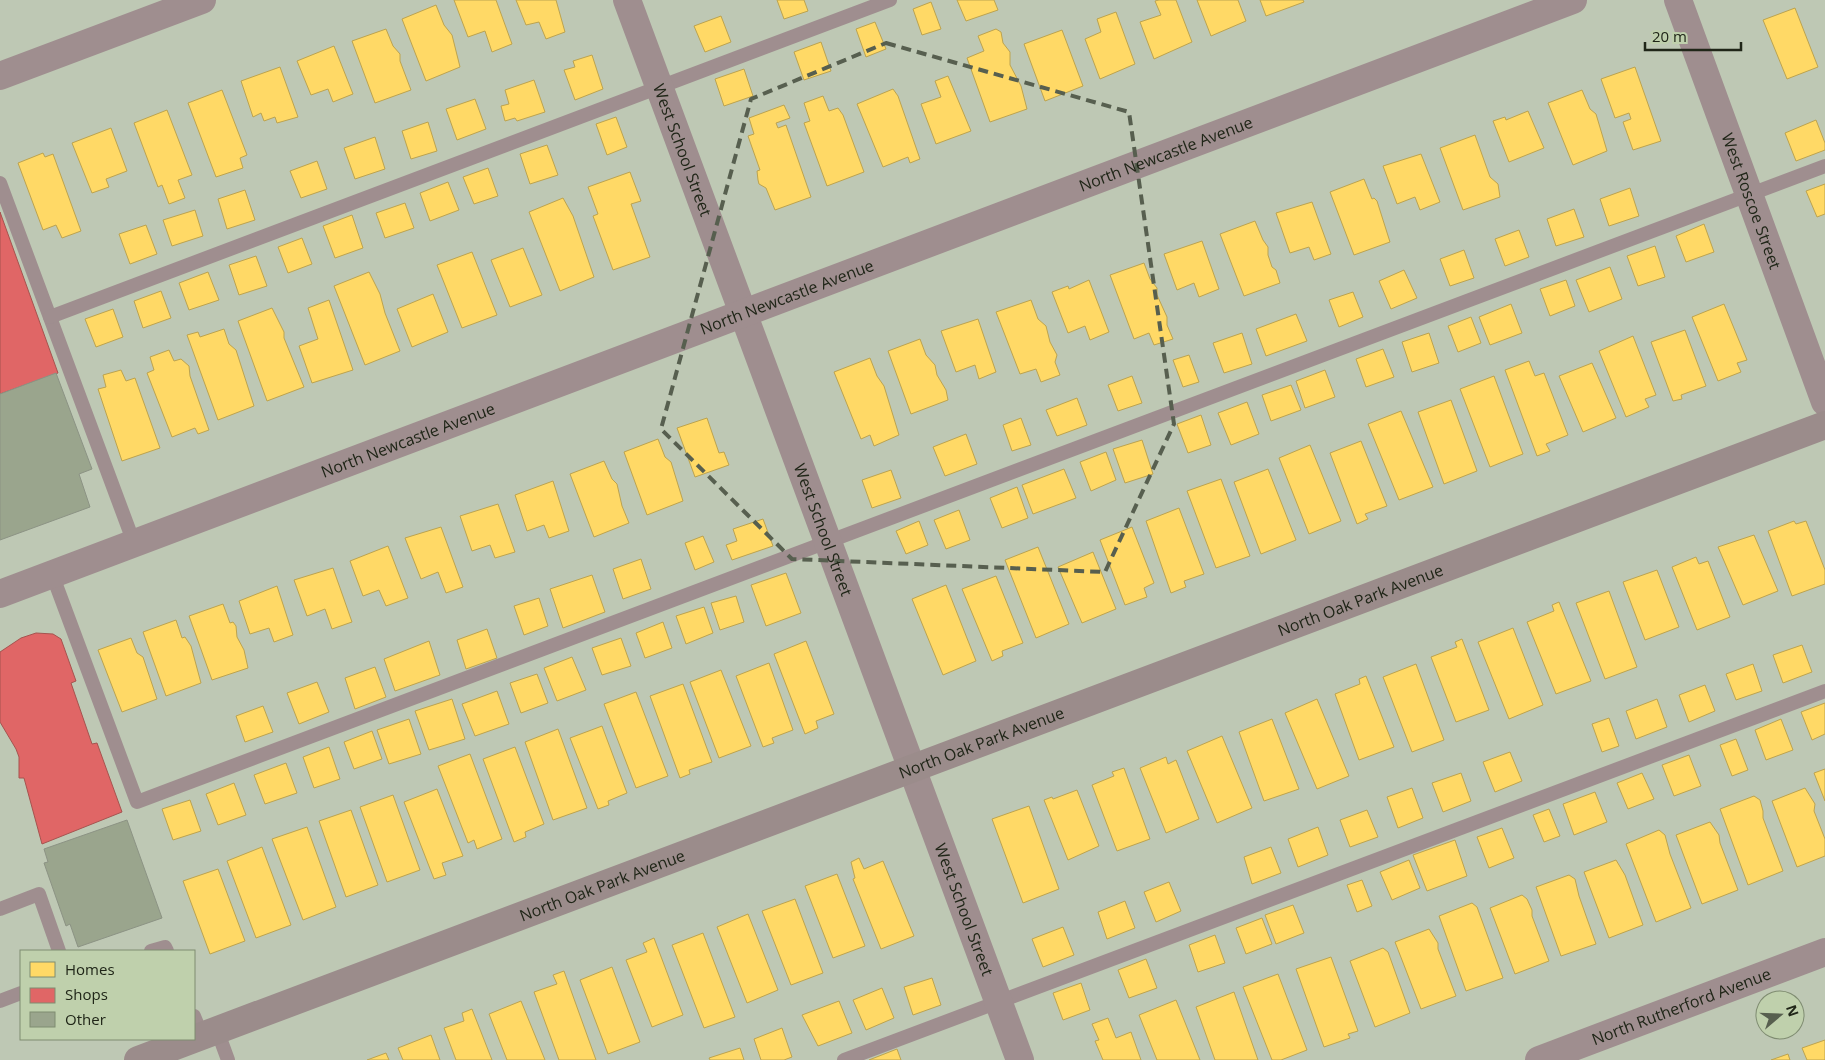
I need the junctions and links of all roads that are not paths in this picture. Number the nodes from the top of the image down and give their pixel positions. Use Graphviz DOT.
graph roads {
  1 [pos="202,0"];
  2 [pos="627,0"];
  3 [pos="890,0"];
  4 [pos="1573,0"];
  5 [pos="1678,0"];
  6 [pos="0,76"];
  7 [pos="659,87"];
  8 [pos="1825,166"];
  9 [pos="0,183"];
  10 [pos="1749,195"];
  11 [pos="743,313"];
  12 [pos="50,317"];
  13 [pos="1825,402"];
  14 [pos="1825,424"];
  15 [pos="828,542"];
  16 [pos="134,543"];
  17 [pos="52,574"];
  18 [pos="0,594"];
  19 [pos="1825,690"];
  20 [pos="911,769"];
  21 [pos="0,909"];
  22 [pos="59,950"];
  23 [pos="154,950"];
  24 [pos="166,950"];
  25 [pos="1825,952"];
  26 [pos="20,993"];
  27 [pos="0,1001"];
  28 [pos="998,1002"];
  29 [pos="204,1027"];
  30 [pos="188,1040"];
  31 [pos="170,1054"];
  32 [pos="138,1060"];
  33 [pos="228,1060"];
  34 [pos="844,1060"];
  35 [pos="1020,1060"];
  36 [pos="1539,1060"];
  1 -- 6 [label="street"];
  2 -- 7 [label="street, West School Street"];
  3 -- 7 [label="lane"];
  4 -- 11 [label="street, North Newcastle Avenue"];
  5 -- 10 [label="street, West Roscoe Street"];
  7 -- 11 [label="street, West School Street"];
  7 -- 12 [label="lane"];
  8 -- 10 [label="lane"];
  9 -- 12 [label="lane"];
  10 -- 13 [label="street, West Roscoe Street"];
  10 -- 15 [label="lane"];
  11 -- 15 [label="street, West School Street"];
  11 -- 16 [label="street, North Newcastle Avenue"];
  12 -- 16 [label="lane"];
  14 -- 20 [label="street, North Oak Park Avenue"];
  15 -- 17 [label="lane"];
  15 -- 20 [label="street, West School Street"];
  16 -- 17 [label="street, North Newcastle Avenue"];
  17 -- 18 [label="street, North Newcastle Avenue"];
  19 -- 28 [label="lane"];
  20 -- 28 [label="street, West School Street"];
  20 -- 29 [label="street, North Oak Park Avenue"];
  21 -- 22 [label="lane"];
  23 -- 24 [label="lane"];
  25 -- 36 [label="street, North Rutherford Avenue"];
  26 -- 27 [label="lane"];
  28 -- 34 [label="lane"];
  28 -- 35 [label="street, West School Street"];
  29 -- 33 [label="lane"];
  30 -- 31 [label="street, North Oak Park Avenue"];
  31 -- 32 [label="street, North Oak Park Avenue"];
}
